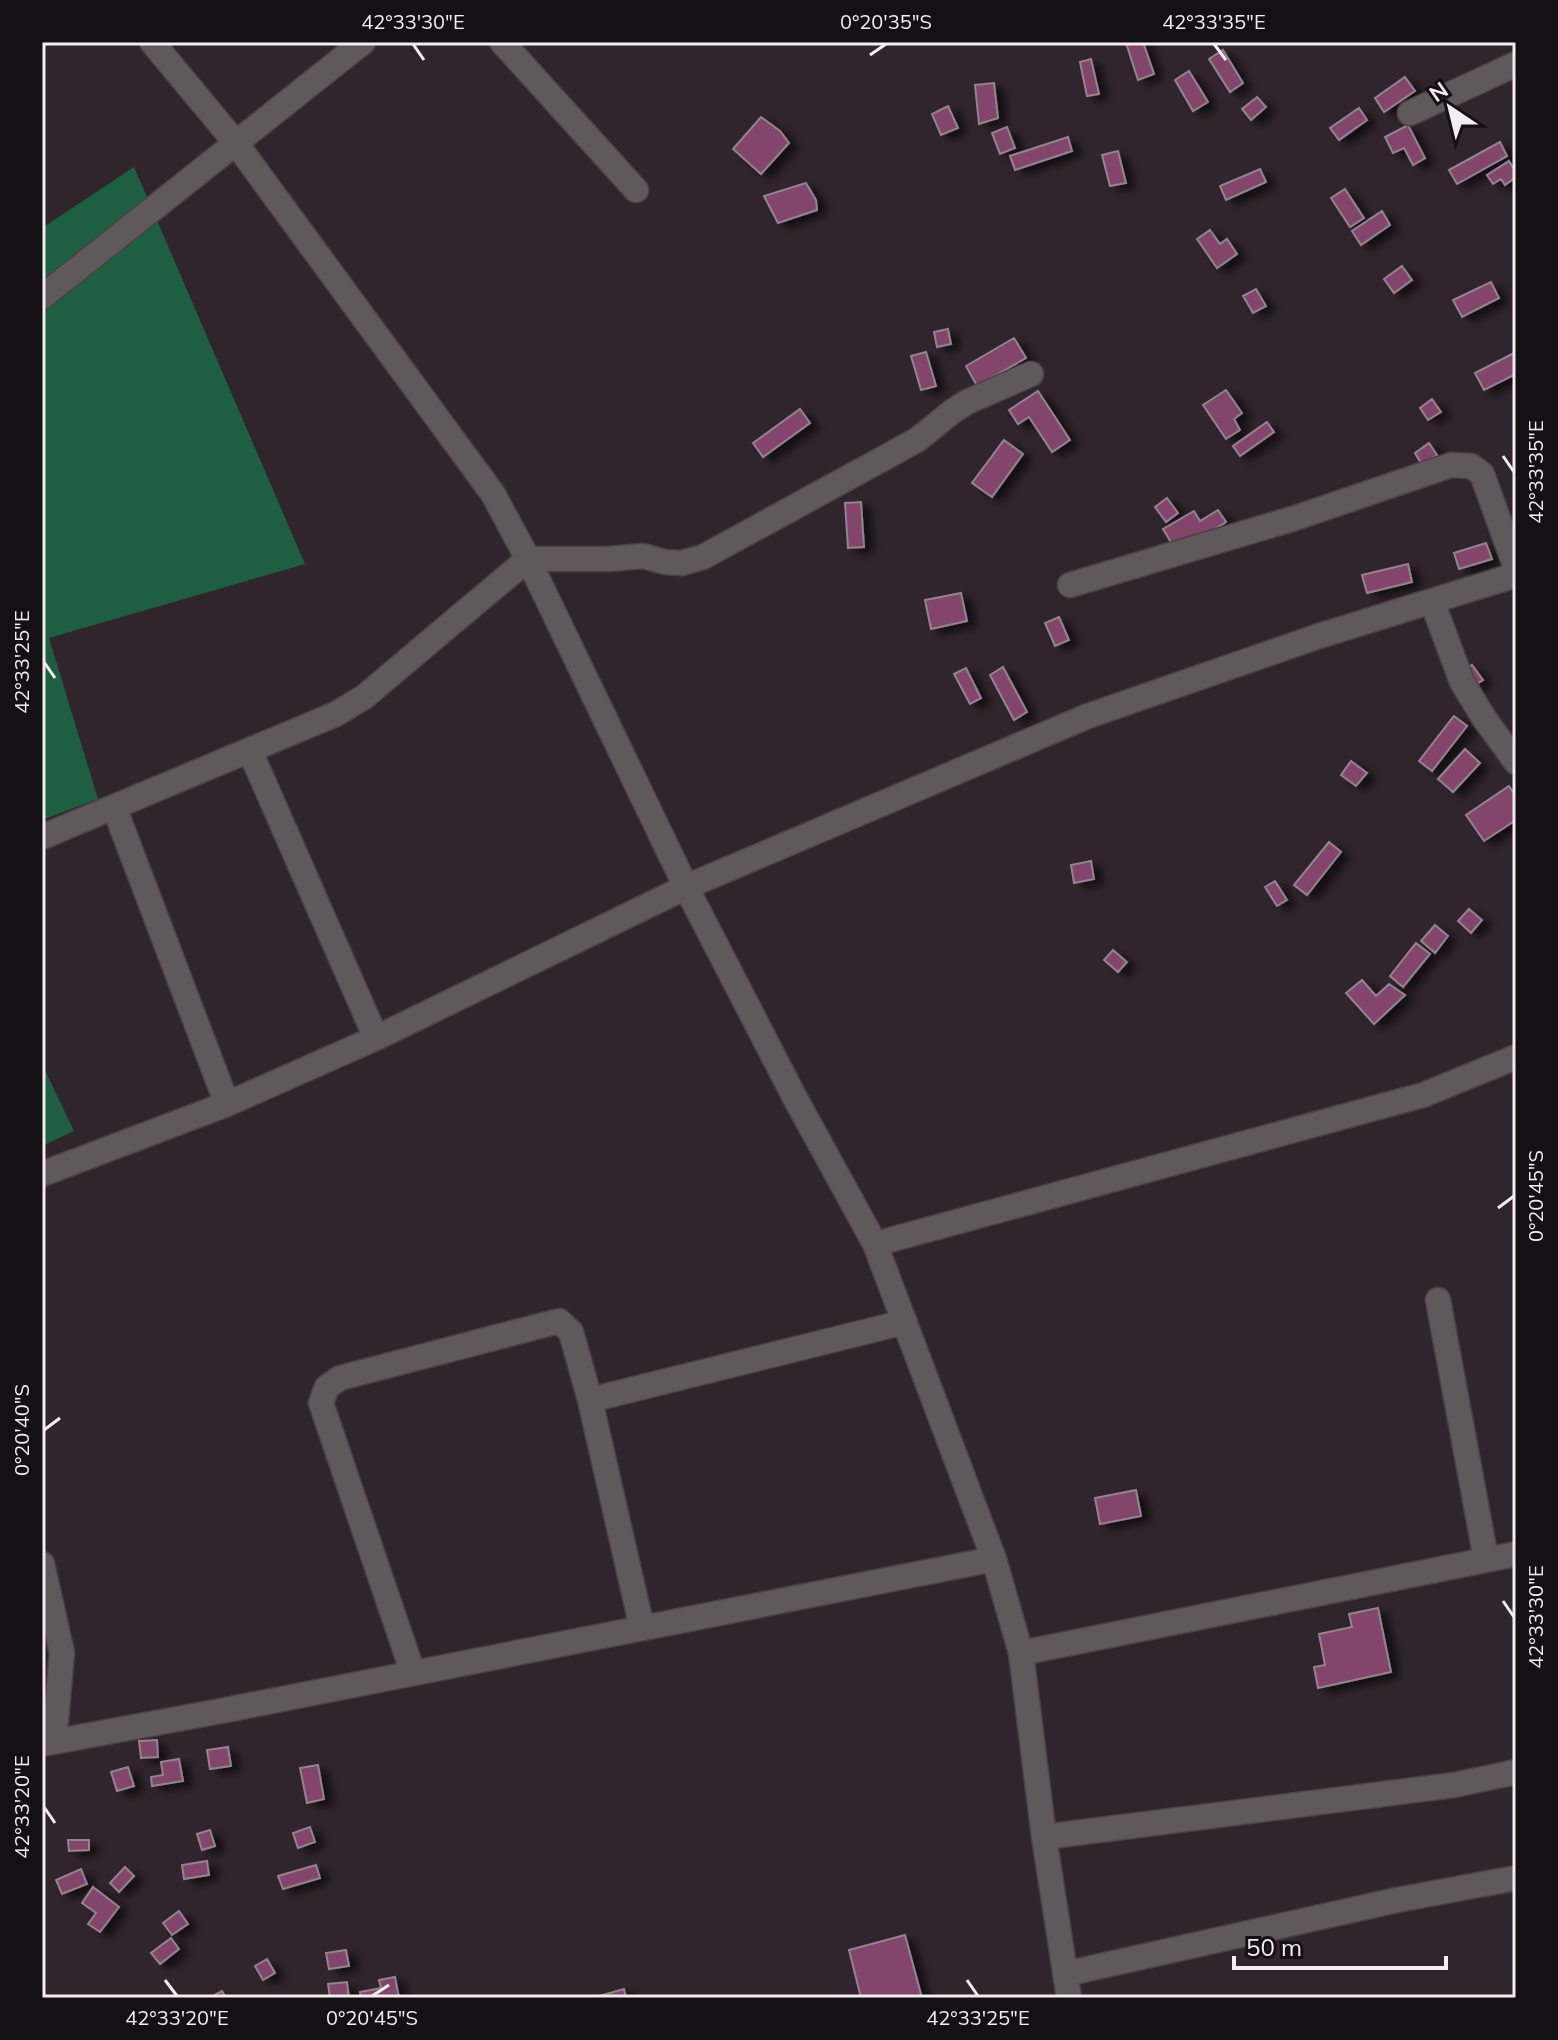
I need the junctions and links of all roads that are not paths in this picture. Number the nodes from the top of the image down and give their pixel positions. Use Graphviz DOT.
graph roads {
  1 [pos="152,42"];
  2 [pos="363,42"];
  3 [pos="502,42"];
  4 [pos="1516,64"];
  5 [pos="1410,113"];
  6 [pos="235,142"];
  7 [pos="636,190"];
  8 [pos="42,297"];
  9 [pos="1031,374"];
  10 [pos="528,559"];
  11 [pos="1516,568"];
  12 [pos="1516,575"];
  13 [pos="1070,585"];
  14 [pos="1432,601"];
  15 [pos="250,751"];
  16 [pos="1516,762"];
  17 [pos="114,807"];
  18 [pos="42,837"];
  19 [pos="686,887"];
  20 [pos="376,1038"];
  21 [pos="1516,1057"];
  22 [pos="227,1104"];
  23 [pos="42,1174"];
  24 [pos="875,1244"];
  25 [pos="1438,1300"];
  26 [pos="905,1322"];
  27 [pos="590,1400"];
  28 [pos="1516,1554"];
  29 [pos="994,1559"];
  30 [pos="1486,1559"];
  31 [pos="42,1564"];
  32 [pos="642,1628"];
  33 [pos="1021,1653"];
  34 [pos="413,1673"];
  35 [pos="48,1743"];
  36 [pos="1516,1772"];
  37 [pos="1044,1837"];
  38 [pos="1516,1878"];
  39 [pos="1067,1986"];
  1 -- 6 [label="street"];
  2 -- 6 [label="street"];
  3 -- 7 [label="street"];
  4 -- 5 [label="street"];
  6 -- 8 [label="street"];
  6 -- 10 [label="street"];
  9 -- 10 [label="street"];
  10 -- 15 [label="street"];
  10 -- 19 [label="street"];
  11 -- 13 [label="street"];
  12 -- 14 [label="street"];
  14 -- 16 [label="street"];
  14 -- 19 [label="street"];
  15 -- 17 [label="street"];
  15 -- 20 [label="street"];
  17 -- 18 [label="street"];
  17 -- 22 [label="street"];
  19 -- 20 [label="street"];
  19 -- 24 [label="street"];
  20 -- 22 [label="street"];
  21 -- 24 [label="street"];
  22 -- 23 [label="street"];
  24 -- 26 [label="street"];
  25 -- 30 [label="street"];
  26 -- 27 [label="street"];
  26 -- 29 [label="street"];
  27 -- 32 [label="street"];
  27 -- 34 [label="street"];
  28 -- 30 [label="street"];
  29 -- 32 [label="street"];
  29 -- 33 [label="street"];
  30 -- 33 [label="street"];
  31 -- 35 [label="street"];
  32 -- 34 [label="street"];
  33 -- 37 [label="street"];
  34 -- 35 [label="street"];
  36 -- 37 [label="street"];
  37 -- 39 [label="street"];
  38 -- 39 [label="street"];
}
